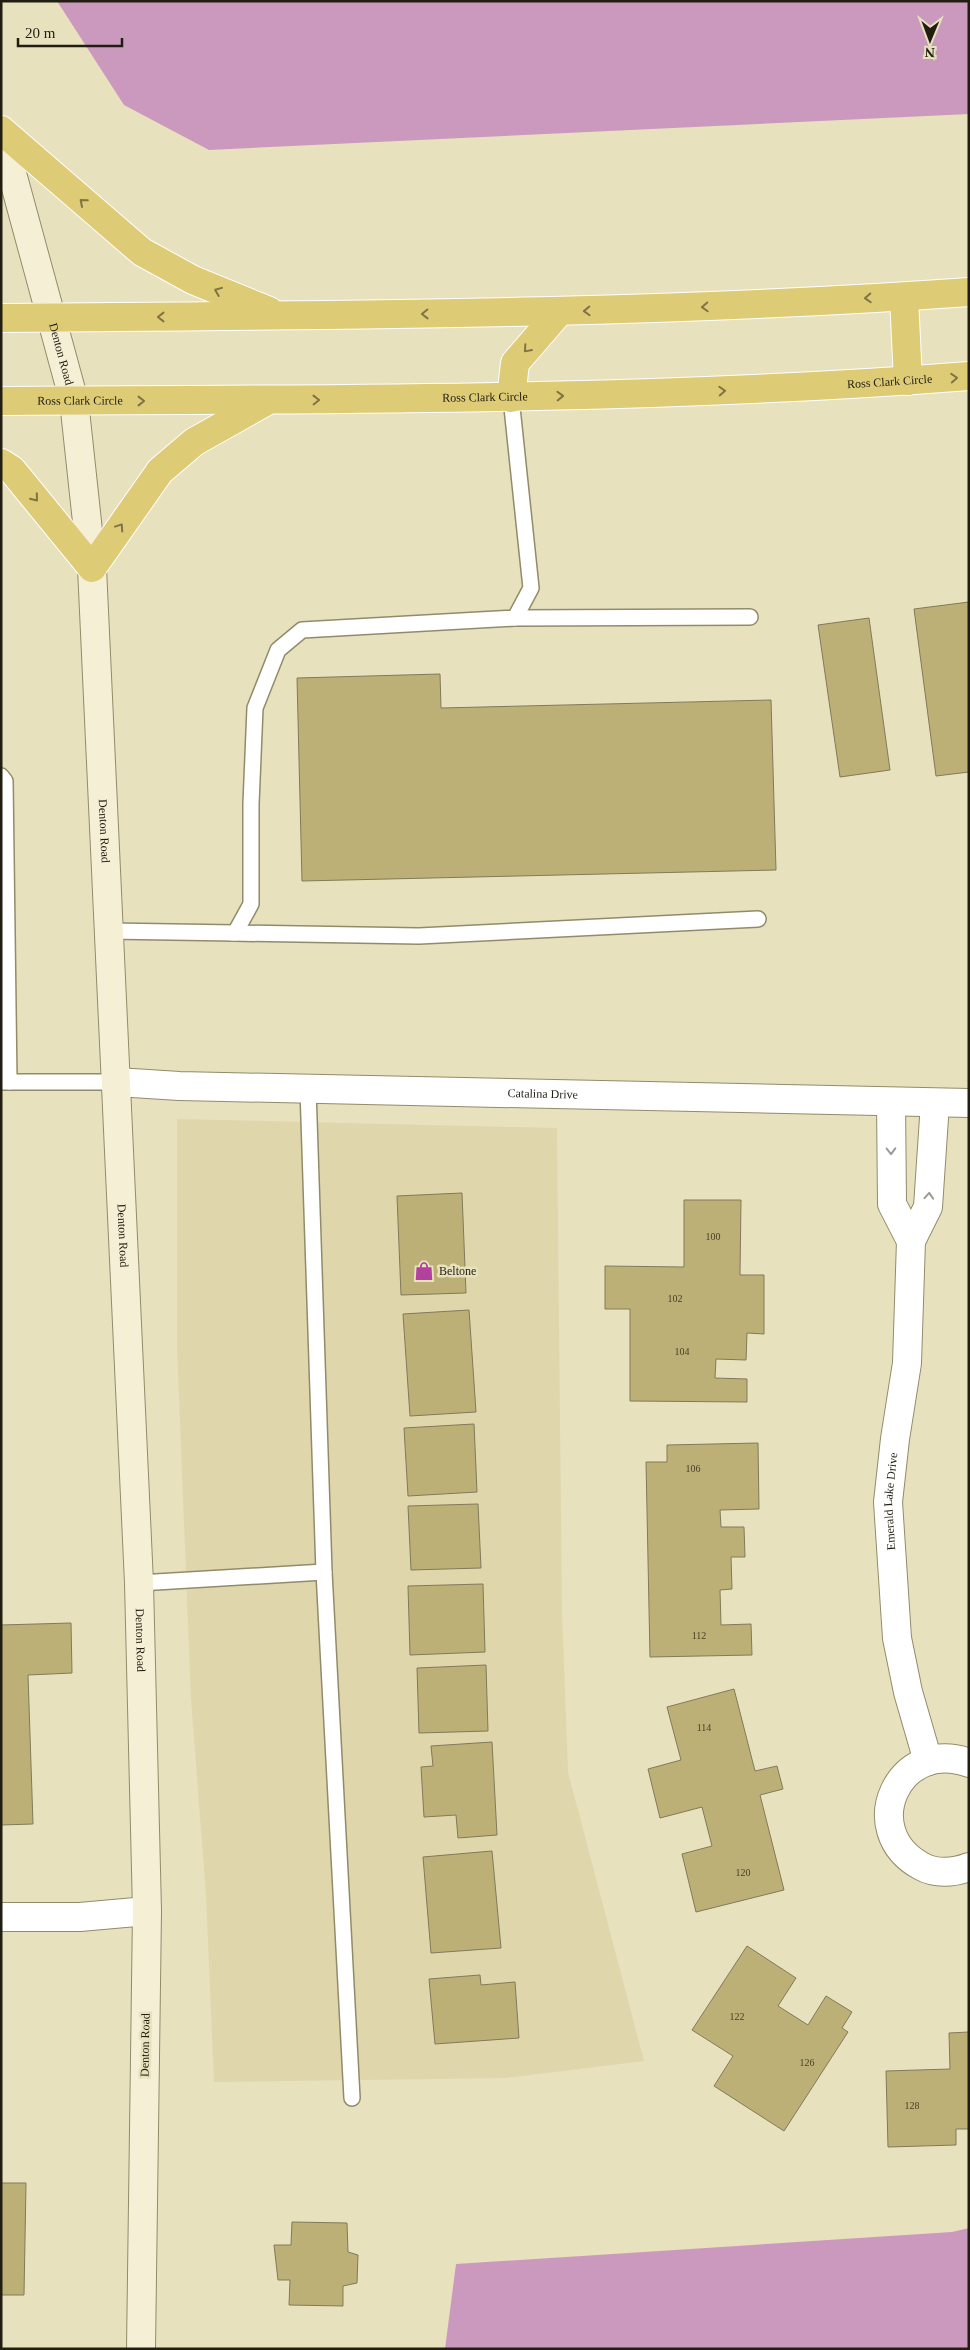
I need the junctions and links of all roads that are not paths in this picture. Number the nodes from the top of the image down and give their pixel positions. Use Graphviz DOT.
graph roads {
  1 [pos="1,132"];
  2 [pos="969,292"];
  3 [pos="904,296"];
  4 [pos="559,312"];
  5 [pos="280,316"];
  6 [pos="53,317"];
  7 [pos="1,318"];
  8 [pos="969,376"];
  9 [pos="908,381"];
  10 [pos="511,398"];
  11 [pos="267,400"];
  12 [pos="1,401"];
  13 [pos="74,401"];
  14 [pos="1,463"];
  15 [pos="92,568"];
  16 [pos="750,617"];
  17 [pos="515,618"];
  18 [pos="1,776"];
  19 [pos="3,821"];
  20 [pos="758,919"];
  21 [pos="109,930"];
  22 [pos="232,933"];
  23 [pos="5,1082"];
  24 [pos="117,1082"];
  25 [pos="308,1089"];
  26 [pos="890,1102"];
  27 [pos="935,1102"];
  28 [pos="969,1103"];
  29 [pos="911,1241"];
  30 [pos="324,1572"];
  31 [pos="139,1583"];
  32 [pos="928,1761"];
  33 [pos="969,1763"];
  34 [pos="969,1866"];
  35 [pos="147,1911"];
  36 [pos="1,1917"];
  37 [pos="352,2098"];
  38 [pos="141,2349"];
  5 -- 1 [label="highway, one-way"];
  1 -- 6 [label="street, Denton Road"];
  2 -- 3 [label="highway"];
  3 -- 4 [label="highway, one-way"];
  3 -- 9 [label="highway"];
  4 -- 5 [label="highway, one-way"];
  4 -- 10 [label="highway, one-way"];
  5 -- 6 [label="highway, one-way"];
  6 -- 7 [label="highway"];
  6 -- 13 [label="street, Denton Road"];
  9 -- 8 [label="highway, Ross Clark Circle, one-way"];
  10 -- 9 [label="highway, Ross Clark Circle, one-way"];
  11 -- 10 [label="highway, Ross Clark Circle, one-way"];
  10 -- 17 [label="lane"];
  13 -- 11 [label="highway, Ross Clark Circle, one-way"];
  15 -- 11 [label="highway, one-way"];
  12 -- 13 [label="highway, Ross Clark Circle"];
  13 -- 15 [label="street, Denton Road"];
  14 -- 15 [label="highway, one-way"];
  15 -- 21 [label="street, Denton Road"];
  16 -- 17 [label="lane"];
  17 -- 22 [label="lane"];
  18 -- 19 [label="lane"];
  19 -- 23 [label="lane"];
  20 -- 22 [label="lane"];
  21 -- 22 [label="lane"];
  21 -- 24 [label="street, Denton Road"];
  23 -- 24 [label="lane"];
  24 -- 25 [label="street, Catalina Drive"];
  24 -- 31 [label="street, Denton Road"];
  25 -- 26 [label="street, Catalina Drive"];
  25 -- 30 [label="lane"];
  26 -- 27 [label="street, Catalina Drive"];
  26 -- 29 [label="street, Emerald Lake Drive, one-way"];
  27 -- 28 [label="street, Catalina Drive"];
  29 -- 27 [label="street, Emerald Lake Drive, one-way"];
  29 -- 32 [label="street, Emerald Lake Drive"];
  30 -- 31 [label="lane"];
  30 -- 37 [label="lane"];
  31 -- 35 [label="street, Denton Road"];
  32 -- 33 [label="street"];
  32 -- 34 [label="street"];
  35 -- 36 [label="street"];
  35 -- 38 [label="street, Denton Road"];
}
